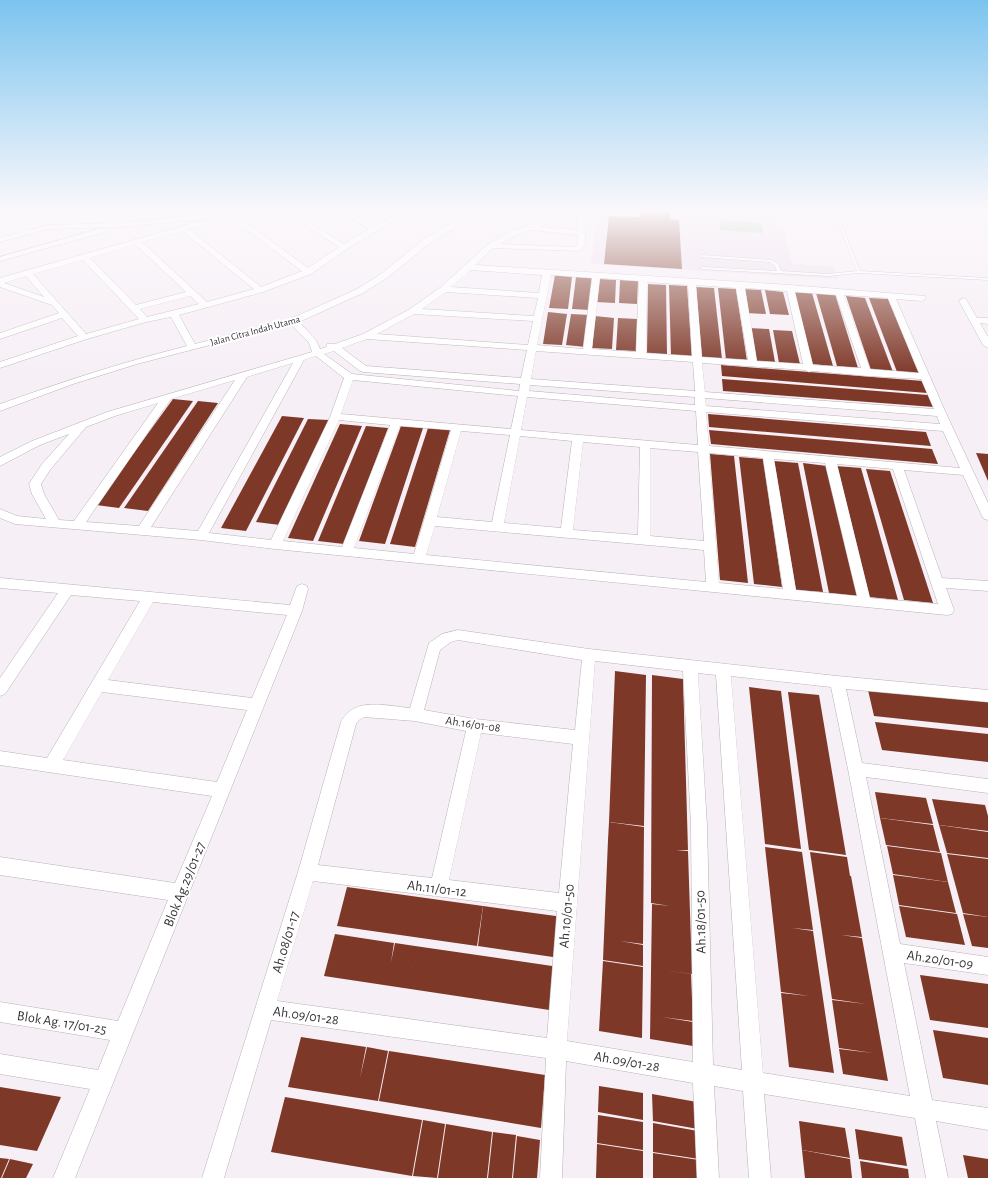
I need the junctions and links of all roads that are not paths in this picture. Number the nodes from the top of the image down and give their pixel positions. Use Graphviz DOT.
graph roads {
  1 [pos="57,265"];
  2 [pos="93,265"];
  3 [pos="162,265"];
  4 [pos="229,265"];
  5 [pos="299,265"];
  6 [pos="319,265"];
  7 [pos="398,265"];
  8 [pos="732,265"];
  9 [pos="777,265"];
  10 [pos="856,265"];
  11 [pos="468,266"];
  12 [pos="702,268"];
  13 [pos="733,270"];
  14 [pos="308,272"];
  15 [pos="547,272"];
  16 [pos="779,272"];
  17 [pos="859,272"];
  18 [pos="28,273"];
  19 [pos="596,275"];
  20 [pos="643,278"];
  21 [pos="988,279"];
  22 [pos="692,282"];
  23 [pos="0,283"];
  24 [pos="740,285"];
  25 [pos="790,288"];
  26 [pos="444,289"];
  27 [pos="260,290"];
  28 [pos="839,292"];
  29 [pos="192,293"];
  30 [pos="542,296"];
  31 [pos="891,296"];
  32 [pos="922,298"];
  33 [pos="963,300"];
  34 [pos="55,304"];
  35 [pos="205,305"];
  36 [pos="135,308"];
  37 [pos="413,311"];
  38 [pos="65,314"];
  39 [pos="174,314"];
  40 [pos="538,319"];
  41 [pos="145,320"];
  42 [pos="974,320"];
  43 [pos="293,321"];
  44 [pos="988,321"];
  45 [pos="2,333"];
  46 [pos="84,336"];
  47 [pos="366,336"];
  48 [pos="313,342"];
  49 [pos="988,345"];
  50 [pos="192,347"];
  51 [pos="335,347"];
  52 [pos="532,348"];
  53 [pos="587,352"];
  54 [pos="317,353"];
  55 [pos="641,356"];
  56 [pos="300,359"];
  57 [pos="698,360"];
  58 [pos="753,364"];
  59 [pos="0,365"];
  60 [pos="809,369"];
  61 [pos="867,373"];
  62 [pos="244,375"];
  63 [pos="926,376"];
  64 [pos="349,377"];
  65 [pos="526,382"];
  66 [pos="523,394"];
  67 [pos="700,396"];
  68 [pos="168,398"];
  69 [pos="0,408"];
  70 [pos="701,408"];
  71 [pos="942,413"];
  72 [pos="335,417"];
  73 [pos="396,422"];
  74 [pos="84,425"];
  75 [pos="457,427"];
  76 [pos="947,428"];
  77 [pos="516,432"];
  78 [pos="578,438"];
  79 [pos="645,444"];
  80 [pos="704,449"];
  81 [pos="768,454"];
  82 [pos="830,460"];
  83 [pos="0,462"];
  84 [pos="897,465"];
  85 [pos="968,472"];
  86 [pos="0,513"];
  87 [pos="988,516"];
  88 [pos="430,521"];
  89 [pos="56,524"];
  90 [pos="77,526"];
  91 [pos="497,527"];
  92 [pos="142,532"];
  93 [pos="567,533"];
  94 [pos="201,536"];
  95 [pos="644,540"];
  96 [pos="275,545"];
  97 [pos="710,546"];
  98 [pos="346,552"];
  99 [pos="419,559"];
  100 [pos="937,582"];
  101 [pos="0,583"];
  102 [pos="988,586"];
  103 [pos="713,587"];
  104 [pos="302,589"];
  105 [pos="67,590"];
  106 [pos="790,594"];
  107 [pos="148,597"];
  108 [pos="865,602"];
  109 [pos="295,611"];
  110 [pos="589,655"];
  111 [pos="690,666"];
  112 [pos="723,670"];
  113 [pos="837,682"];
  114 [pos="98,685"];
  115 [pos="0,690"];
  116 [pos="988,696"];
  117 [pos="257,705"];
  118 [pos="363,711"];
  119 [pos="415,715"];
  120 [pos="475,726"];
  121 [pos="582,738"];
  122 [pos="0,758"];
  123 [pos="51,766"];
  124 [pos="856,770"];
  125 [pos="987,789"];
  126 [pos="222,790"];
  127 [pos="0,866"];
  128 [pos="307,872"];
  129 [pos="438,888"];
  130 [pos="180,893"];
  131 [pos="567,903"];
  132 [pos="892,952"];
  133 [pos="988,966"];
  134 [pos="265,1009"];
  135 [pos="0,1012"];
  136 [pos="124,1032"];
  137 [pos="556,1049"];
  138 [pos="0,1064"];
  139 [pos="703,1074"];
  140 [pos="104,1081"];
  141 [pos="754,1082"];
  142 [pos="923,1109"];
  143 [pos="988,1119"];
  144 [pos="64,1178"];
  145 [pos="213,1178"];
  146 [pos="551,1178"];
  147 [pos="708,1178"];
  148 [pos="760,1178"];
  149 [pos="937,1178"];
  1 -- 18 [label="street"];
  2 -- 36 [label="street"];
  3 -- 29 [label="street"];
  4 -- 27 [label="street"];
  5 -- 14 [label="street"];
  6 -- 14 [label="street"];
  7 -- 43 [label="street, Jalan Citra Indah Utama"];
  8 -- 13 [label="lane"];
  9 -- 16 [label="lane"];
  10 -- 17 [label="lane"];
  11 -- 15 [label="street"];
  11 -- 26 [label="street"];
  12 -- 13 [label="lane"];
  13 -- 16 [label="lane"];
  14 -- 27 [label="street"];
  15 -- 19 [label="street"];
  15 -- 30 [label="street"];
  16 -- 17 [label="lane"];
  17 -- 21 [label="lane"];
  18 -- 23 [label="street"];
  18 -- 34 [label="street"];
  19 -- 20 [label="street"];
  19 -- 53 [label="street"];
  20 -- 22 [label="street"];
  20 -- 55 [label="street"];
  22 -- 24 [label="street"];
  22 -- 57 [label="street"];
  23 -- 34 [label="street"];
  24 -- 25 [label="street"];
  24 -- 58 [label="street"];
  25 -- 28 [label="street"];
  25 -- 60 [label="street"];
  26 -- 30 [label="street"];
  26 -- 37 [label="street"];
  27 -- 35 [label="street"];
  28 -- 31 [label="street"];
  28 -- 61 [label="street"];
  29 -- 35 [label="street"];
  29 -- 36 [label="street"];
  30 -- 40 [label="street"];
  31 -- 32 [label="street"];
  31 -- 63 [label="street"];
  33 -- 42 [label="street"];
  34 -- 38 [label="street"];
  35 -- 39 [label="street"];
  36 -- 41 [label="street"];
  37 -- 40 [label="street"];
  37 -- 47 [label="street"];
  38 -- 45 [label="street"];
  38 -- 46 [label="street"];
  39 -- 41 [label="street"];
  39 -- 50 [label="street"];
  40 -- 52 [label="street"];
  41 -- 46 [label="street"];
  42 -- 44 [label="street"];
  42 -- 49 [label="street"];
  43 -- 48 [label="street"];
  43 -- 50 [label="street, Jalan Citra Indah Utama"];
  46 -- 59 [label="street"];
  47 -- 51 [label="street"];
  47 -- 52 [label="street"];
  48 -- 51 [label="street"];
  48 -- 54 [label="street"];
  50 -- 69 [label="street, Jalan Citra Indah Utama"];
  51 -- 54 [label="street"];
  51 -- 65 [label="street"];
  52 -- 53 [label="street"];
  52 -- 65 [label="street"];
  53 -- 55 [label="street"];
  54 -- 56 [label="street"];
  54 -- 64 [label="street"];
  55 -- 57 [label="street"];
  56 -- 62 [label="street"];
  56 -- 94 [label="street"];
  57 -- 58 [label="street"];
  57 -- 67 [label="street"];
  58 -- 60 [label="street"];
  60 -- 61 [label="street"];
  61 -- 63 [label="street"];
  62 -- 68 [label="street"];
  62 -- 92 [label="street"];
  63 -- 71 [label="street"];
  64 -- 66 [label="street"];
  64 -- 72 [label="street"];
  65 -- 66 [label="street"];
  65 -- 67 [label="street"];
  66 -- 70 [label="street"];
  66 -- 77 [label="street"];
  67 -- 70 [label="street"];
  67 -- 71 [label="street"];
  68 -- 74 [label="street"];
  68 -- 90 [label="street"];
  70 -- 76 [label="street"];
  70 -- 80 [label="street"];
  71 -- 76 [label="street"];
  72 -- 73 [label="street"];
  72 -- 96 [label="street"];
  73 -- 75 [label="street"];
  73 -- 98 [label="street"];
  74 -- 83 [label="street"];
  74 -- 89 [label="street"];
  75 -- 77 [label="street"];
  75 -- 88 [label="street"];
  76 -- 85 [label="street"];
  77 -- 78 [label="street"];
  77 -- 91 [label="street"];
  78 -- 79 [label="street"];
  78 -- 93 [label="street"];
  79 -- 80 [label="street"];
  79 -- 95 [label="street"];
  80 -- 81 [label="street"];
  80 -- 97 [label="street"];
  81 -- 82 [label="street"];
  81 -- 106 [label="street"];
  82 -- 84 [label="street"];
  82 -- 108 [label="street"];
  84 -- 85 [label="street"];
  84 -- 100 [label="street"];
  85 -- 87 [label="street"];
  86 -- 89 [label="street"];
  88 -- 91 [label="street"];
  88 -- 99 [label="street"];
  89 -- 90 [label="street"];
  90 -- 92 [label="street"];
  91 -- 93 [label="street"];
  92 -- 94 [label="street"];
  93 -- 95 [label="street"];
  94 -- 96 [label="street"];
  95 -- 97 [label="street"];
  96 -- 98 [label="street"];
  97 -- 103 [label="street"];
  98 -- 99 [label="street"];
  99 -- 103 [label="street"];
  100 -- 102 [label="street"];
  100 -- 108 [label="street"];
  101 -- 105 [label="street"];
  103 -- 106 [label="street"];
  104 -- 109 [label="street, Blok Ag.29/01-27"];
  105 -- 107 [label="street"];
  105 -- 115 [label="street"];
  106 -- 108 [label="street"];
  107 -- 109 [label="street"];
  107 -- 114 [label="street"];
  109 -- 117 [label="street, Blok Ag.29/01-27"];
  110 -- 111 [label="street"];
  110 -- 119 [label="street"];
  110 -- 121 [label="street, Ah.10/01-50"];
  111 -- 112 [label="street"];
  111 -- 139 [label="street, Ah.18/01-50"];
  112 -- 113 [label="street"];
  112 -- 141 [label="street"];
  113 -- 116 [label="street"];
  113 -- 124 [label="street"];
  114 -- 117 [label="street"];
  114 -- 123 [label="street"];
  117 -- 126 [label="street, Blok Ag.29/01-27"];
  118 -- 119 [label="street, Ah.16/01-08"];
  118 -- 128 [label="street, Ah.08/01-17"];
  119 -- 120 [label="street, Ah.16/01-08"];
  120 -- 121 [label="street, Ah.16/01-08"];
  120 -- 129 [label="street"];
  121 -- 131 [label="street, Ah.10/01-50"];
  122 -- 123 [label="street"];
  123 -- 126 [label="street"];
  124 -- 125 [label="street"];
  124 -- 132 [label="street"];
  126 -- 130 [label="street, Blok Ag.29/01-27"];
  127 -- 130 [label="street"];
  128 -- 129 [label="street, Ah.11/01-12"];
  128 -- 134 [label="street, Ah.08/01-17"];
  129 -- 131 [label="street, Ah.11/01-12"];
  130 -- 136 [label="street, Blok Ag.29/01-27"];
  131 -- 137 [label="street, Ah.10/01-50"];
  132 -- 133 [label="street, Ah.20/01-09"];
  132 -- 142 [label="street"];
  134 -- 137 [label="street, Ah.09/01-28"];
  134 -- 145 [label="street, Ah.08/01-17"];
  135 -- 136 [label="street, Blok Ag. 17/01-25"];
  136 -- 140 [label="street, Blok Ag.29/01-27"];
  137 -- 139 [label="street, Ah.09/01-28"];
  137 -- 146 [label="street, Ah.10/01-50"];
  138 -- 140 [label="street"];
  139 -- 141 [label="street, Ah.09/01-28"];
  139 -- 147 [label="street, Ah.18/01-50"];
  140 -- 144 [label="street, Blok Ag.29/01-27"];
  141 -- 142 [label="street, Ah.09/01-28"];
  141 -- 148 [label="street"];
  142 -- 143 [label="street, Ah.09/01-28"];
  142 -- 149 [label="street"];
}
